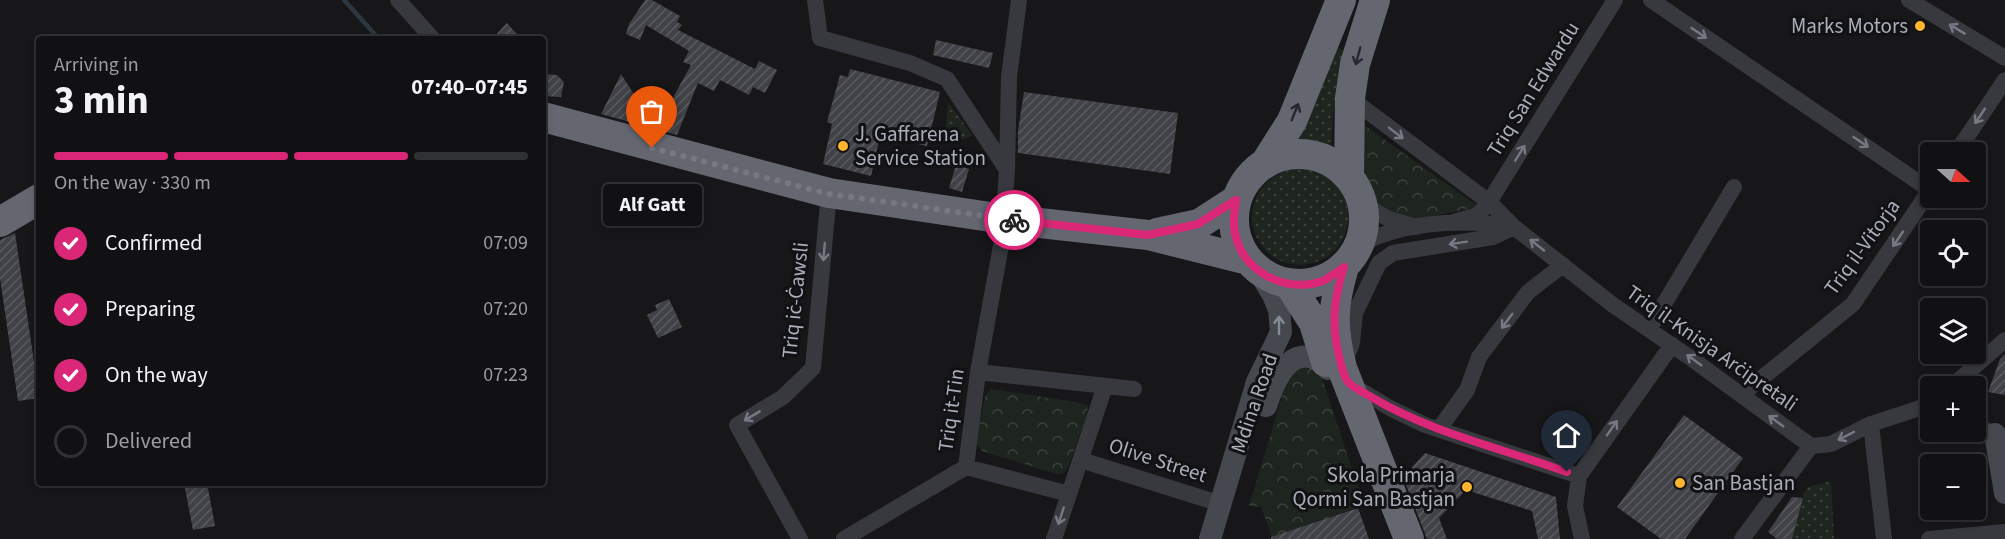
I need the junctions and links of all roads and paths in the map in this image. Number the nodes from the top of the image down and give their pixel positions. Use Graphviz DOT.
graph roads {
  1 [pos="398,0"];
  2 [pos="815,0"];
  3 [pos="1019,0"];
  4 [pos="1341,0"];
  5 [pos="1375,0"];
  6 [pos="1615,0"];
  7 [pos="1651,0"];
  8 [pos="1909,0"];
  9 [pos="430,36"];
  10 [pos="2005,58"];
  11 [pos="2005,80"];
  12 [pos="1350,98"];
  13 [pos="546,118"];
  14 [pos="1963,142"];
  15 [pos="1266,162"];
  16 [pos="1007,170"];
  17 [pos="1349,177"];
  18 [pos="1920,183"];
  19 [pos="1734,187"];
  20 [pos="829,194"];
  21 [pos="1236,200"];
  22 [pos="36,201"];
  23 [pos="1489,202"];
  24 [pos="1362,204"];
  25 [pos="1920,205"];
  26 [pos="1004,219"];
  27 [pos="0,222"];
  28 [pos="1454,222"];
  29 [pos="1416,227"];
  30 [pos="1514,227"];
  31 [pos="1148,235"];
  32 [pos="1349,260"];
  33 [pos="1253,265"];
  34 [pos="1563,265"];
  35 [pos="1289,284"];
  36 [pos="1649,329"];
  37 [pos="2005,340"];
  38 [pos="1672,345"];
  39 [pos="978,372"];
  40 [pos="1340,373"];
  41 [pos="1964,376"];
  42 [pos="1105,386"];
  43 [pos="1134,389"];
  44 [pos="1741,395"];
  45 [pos="1390,408"];
  46 [pos="1920,408"];
  47 [pos="1364,423"];
  48 [pos="1871,424"];
  49 [pos="1439,429"];
  50 [pos="1992,434"];
  51 [pos="1811,446"];
  52 [pos="1081,460"];
  53 [pos="966,467"];
  54 [pos="1579,476"];
  55 [pos="2004,478"];
  56 [pos="1069,494"];
  57 [pos="1221,504"];
  58 [pos="2005,532"];
  59 [pos="800,539"];
  60 [pos="844,539"];
  61 [pos="1054,539"];
  62 [pos="1210,539"];
  63 [pos="1224,539"];
  64 [pos="1391,539"];
  65 [pos="1409,539"];
  66 [pos="1582,539"];
  67 [pos="1742,539"];
  68 [pos="1884,539"];
  69 [pos="1929,539"];
  1 -- 9 [label="street"];
  2 -- 16 [label="street"];
  3 -- 16 [label="street, Triq it-Tin"];
  15 -- 4 [label="highway, one-way"];
  5 -- 12 [label="highway, one-way"];
  23 -- 6 [label="street, Triq San Edwardu, one-way"];
  7 -- 18 [label="street, one-way"];
  10 -- 8 [label="street, one-way"];
  11 -- 14 [label="street, one-way"];
  12 -- 17 [label="highway"];
  12 -- 23 [label="street, Triq il-Knisja Arċipretali, one-way"];
  13 -- 20 [label="highway"];
  15 -- 17 [label="highway"];
  15 -- 21 [label="highway"];
  16 -- 26 [label="street, Triq it-Tin"];
  17 -- 24 [label="highway"];
  19 -- 36 [label="street"];
  20 -- 26 [label="highway"];
  20 -- 59 [label="street, Triq iċ-Ċawsli, one-way"];
  21 -- 31 [label="highway"];
  21 -- 33 [label="highway"];
  22 -- 27 [label="highway"];
  23 -- 28 [label="street"];
  23 -- 30 [label="street, Triq il-Knisja Arċipretali"];
  24 -- 29 [label="street"];
  24 -- 32 [label="highway"];
  25 -- 44 [label="street, Triq il-Vitorja, one-way"];
  26 -- 31 [label="highway"];
  26 -- 39 [label="street, Triq it-Tin"];
  28 -- 29 [label="street"];
  28 -- 30 [label="street"];
  29 -- 32 [label="street"];
  34 -- 30 [label="street, Triq il-Knisja Arċipretali, one-way"];
  30 -- 40 [label="street, one-way"];
  31 -- 33 [label="highway"];
  32 -- 35 [label="highway"];
  32 -- 40 [label="highway"];
  33 -- 35 [label="highway"];
  57 -- 33 [label="main road, Mdina Road, one-way"];
  34 -- 36 [label="street, Triq il-Knisja Arċipretali"];
  34 -- 49 [label="street, one-way"];
  35 -- 40 [label="highway"];
  36 -- 38 [label="street, Triq il-Knisja Arċipretali"];
  37 -- 41 [label="street"];
  44 -- 38 [label="street, Triq il-Knisja Arċipretali, one-way"];
  54 -- 38 [label="street, one-way"];
  39 -- 42 [label="street"];
  39 -- 53 [label="street, Triq it-Tin"];
  40 -- 45 [label="street"];
  40 -- 47 [label="highway"];
  40 -- 63 [label="main road, Mdina Road"];
  40 -- 64 [label="highway"];
  42 -- 43 [label="street"];
  42 -- 52 [label="street"];
  51 -- 44 [label="street, Triq il-Knisja Arċipretali, one-way"];
  45 -- 47 [label="street"];
  45 -- 49 [label="street"];
  46 -- 48 [label="street"];
  47 -- 65 [label="highway"];
  48 -- 51 [label="street, one-way"];
  48 -- 68 [label="street"];
  49 -- 54 [label="street"];
  50 -- 55 [label="main road"];
  51 -- 67 [label="street"];
  52 -- 56 [label="street"];
  52 -- 57 [label="street, Olive Street"];
  53 -- 56 [label="street"];
  53 -- 60 [label="street, Triq it-Tin"];
  54 -- 66 [label="street"];
  56 -- 61 [label="street, one-way"];
  57 -- 62 [label="main road, Mdina Road"];
  58 -- 69 [label="street"];
}
